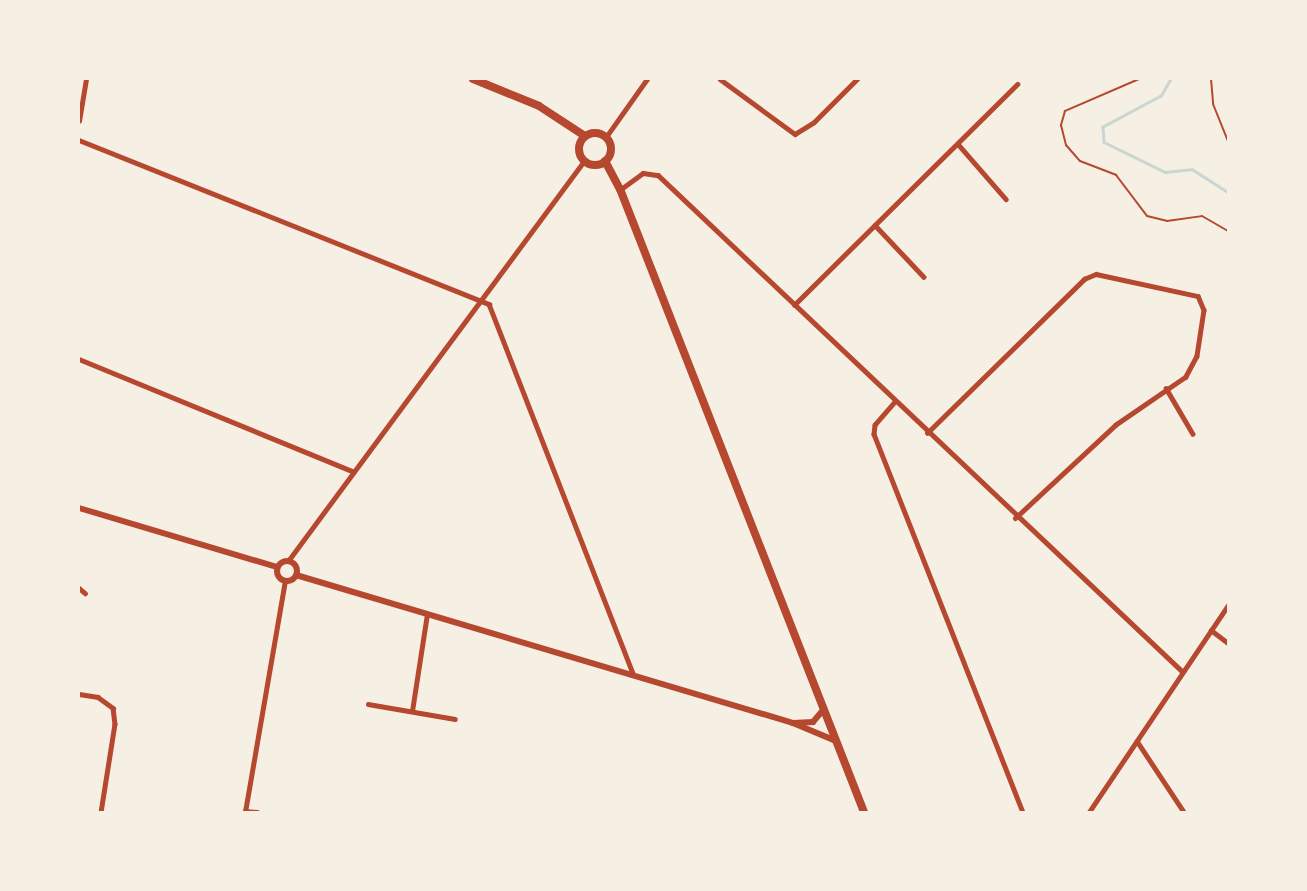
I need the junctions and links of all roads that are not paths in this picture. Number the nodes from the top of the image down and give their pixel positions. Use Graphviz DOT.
graph roads {
  1 [pos="86,79"];
  2 [pos="472,79"];
  3 [pos="647,79"];
  4 [pos="720,79"];
  5 [pos="857,79"];
  6 [pos="1017,84"];
  7 [pos="79,121"];
  8 [pos="585,136"];
  9 [pos="606,137"];
  10 [pos="79,140"];
  11 [pos="958,144"];
  12 [pos="584,161"];
  13 [pos="605,161"];
  14 [pos="620,189"];
  15 [pos="1006,199"];
  16 [pos="876,225"];
  17 [pos="925,277"];
  18 [pos="481,301"];
  19 [pos="793,305"];
  20 [pos="79,359"];
  21 [pos="1166,388"];
  22 [pos="895,402"];
  23 [pos="927,433"];
  24 [pos="1193,434"];
  25 [pos="354,472"];
  26 [pos="79,508"];
  27 [pos="1016,518"];
  28 [pos="288,561"];
  29 [pos="277,567"];
  30 [pos="296,575"];
  31 [pos="285,581"];
  32 [pos="79,588"];
  33 [pos="85,593"];
  34 [pos="1228,605"];
  35 [pos="428,613"];
  36 [pos="1211,630"];
  37 [pos="1228,643"];
  38 [pos="1182,671"];
  39 [pos="634,676"];
  40 [pos="79,694"];
  41 [pos="368,704"];
  42 [pos="823,708"];
  43 [pos="412,711"];
  44 [pos="455,719"];
  45 [pos="793,723"];
  46 [pos="836,740"];
  47 [pos="1137,741"];
  48 [pos="245,811"];
  49 [pos="101,812"];
  50 [pos="257,812"];
  51 [pos="864,812"];
  52 [pos="1023,812"];
  53 [pos="1089,812"];
  54 [pos="1184,812"];
  1 -- 7 [label="street"];
  2 -- 8 [label="main road"];
  3 -- 9 [label="street"];
  4 -- 5 [label="street"];
  6 -- 11 [label="street"];
  8 -- 9 [label="main road"];
  8 -- 12 [label="main road"];
  9 -- 13 [label="main road"];
  10 -- 18 [label="street"];
  11 -- 15 [label="street"];
  11 -- 16 [label="street"];
  12 -- 13 [label="main road"];
  12 -- 18 [label="street"];
  13 -- 14 [label="main road"];
  14 -- 19 [label="street"];
  14 -- 42 [label="main road"];
  16 -- 17 [label="street"];
  16 -- 19 [label="street"];
  18 -- 25 [label="street"];
  18 -- 39 [label="street"];
  19 -- 22 [label="street"];
  20 -- 25 [label="street"];
  21 -- 23 [label="street"];
  21 -- 24 [label="street"];
  21 -- 27 [label="street"];
  22 -- 23 [label="street"];
  22 -- 52 [label="street"];
  23 -- 27 [label="street"];
  25 -- 28 [label="street"];
  26 -- 29 [label="street"];
  27 -- 38 [label="street"];
  28 -- 29 [label="street"];
  28 -- 30 [label="street"];
  29 -- 31 [label="street"];
  30 -- 31 [label="street"];
  30 -- 35 [label="street"];
  31 -- 48 [label="street"];
  32 -- 33 [label="street"];
  34 -- 36 [label="street"];
  35 -- 39 [label="street"];
  35 -- 43 [label="street"];
  36 -- 37 [label="street"];
  36 -- 38 [label="street"];
  38 -- 47 [label="street"];
  39 -- 45 [label="street"];
  40 -- 49 [label="street"];
  41 -- 43 [label="street"];
  42 -- 45 [label="street"];
  42 -- 46 [label="main road"];
  43 -- 44 [label="street"];
  45 -- 46 [label="street"];
  46 -- 51 [label="main road"];
  47 -- 53 [label="street"];
  47 -- 54 [label="street"];
  48 -- 50 [label="street"];
}
